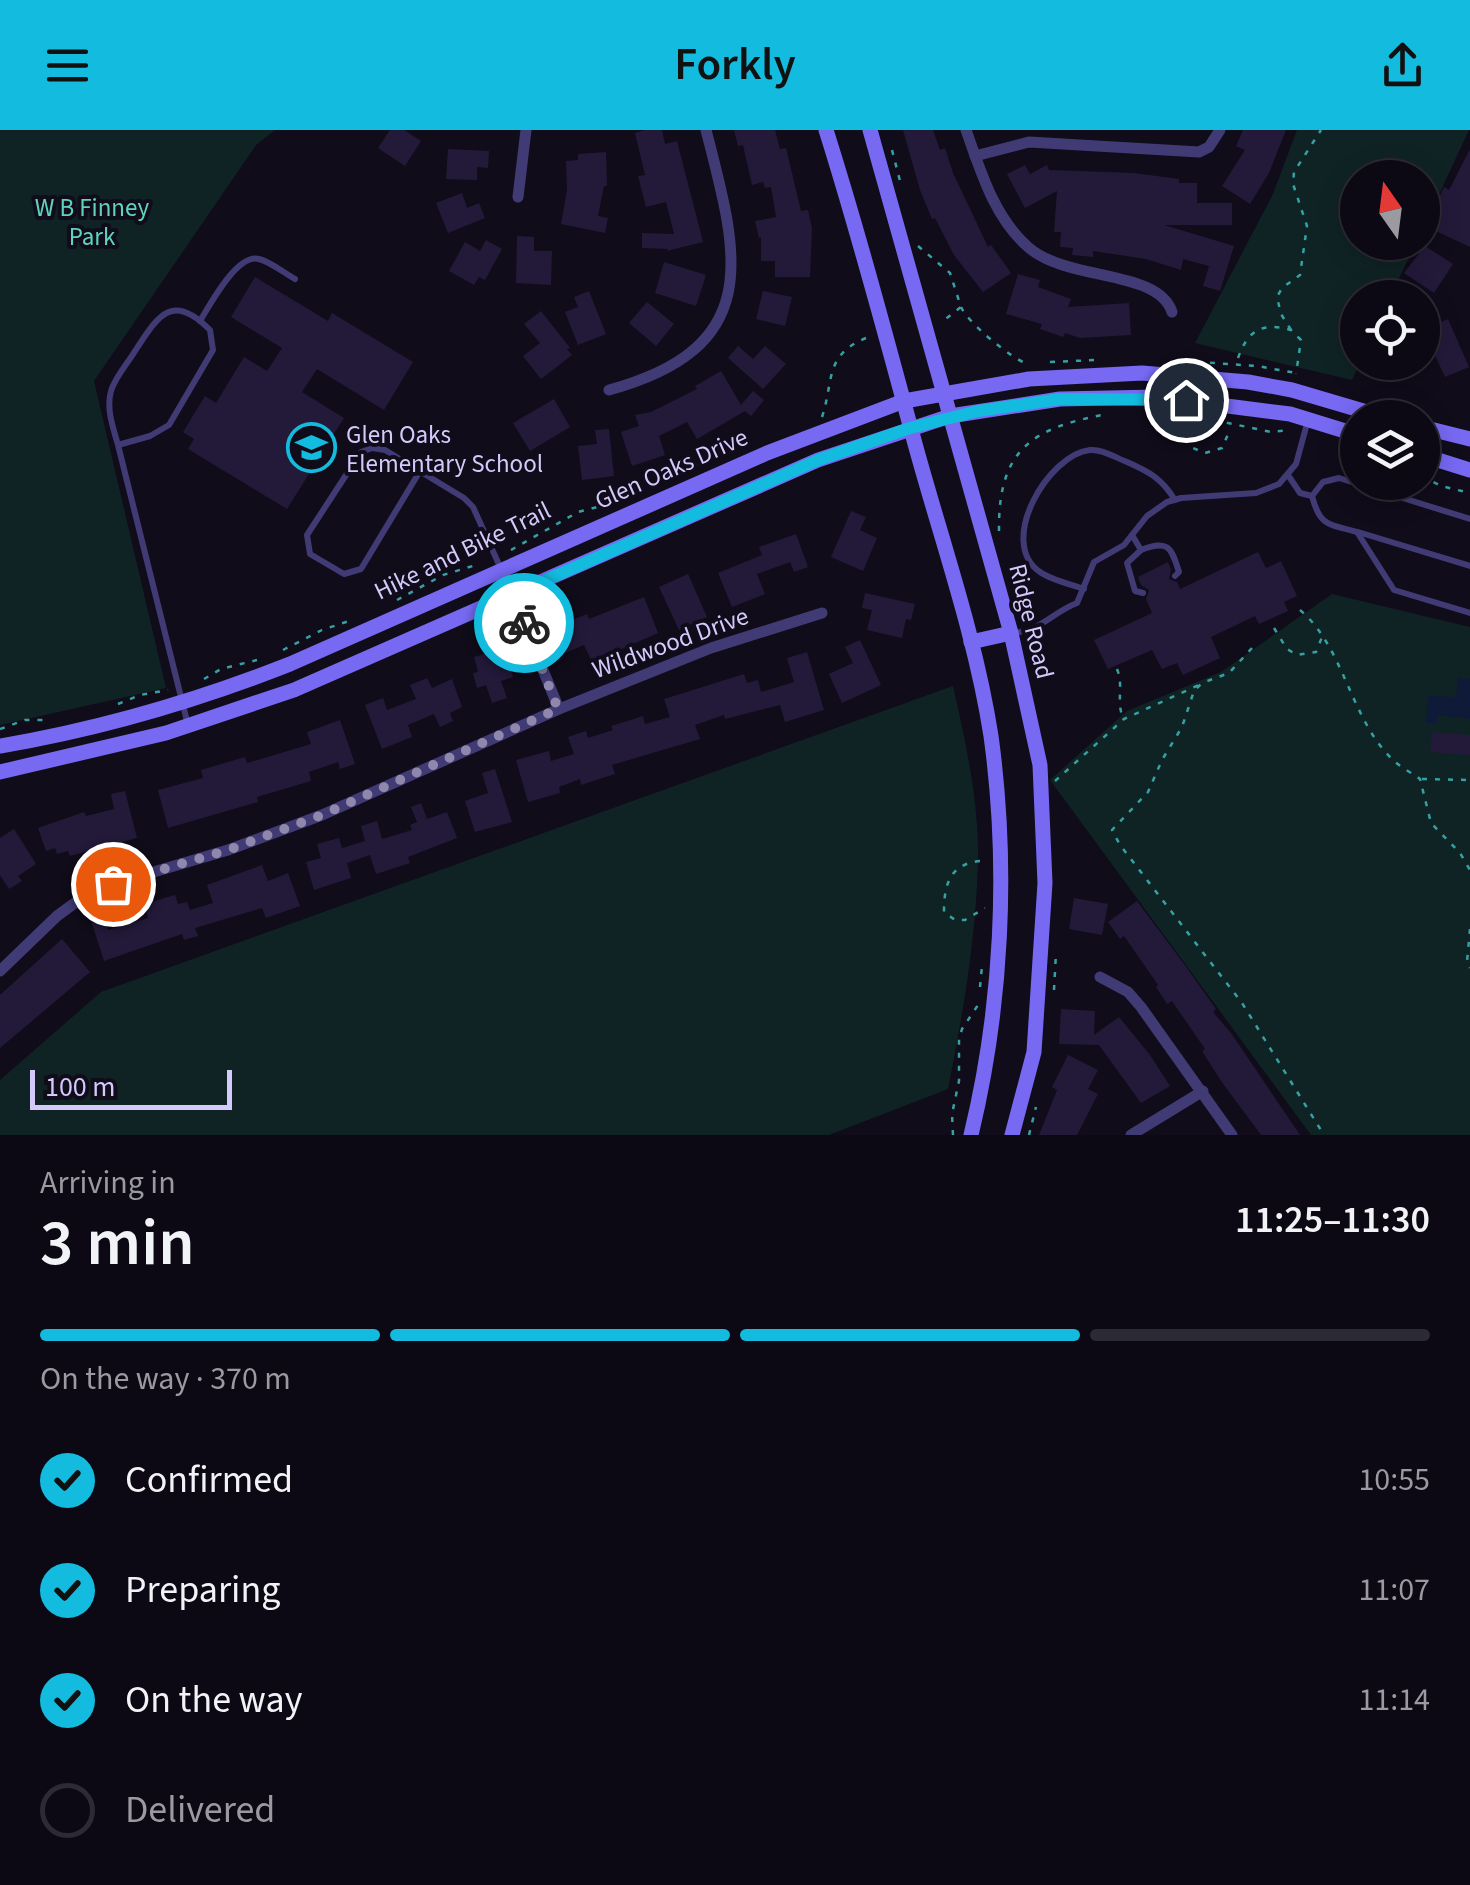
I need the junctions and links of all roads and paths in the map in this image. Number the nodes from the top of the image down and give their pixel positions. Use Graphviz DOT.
graph roads {
  1 [pos="526,130"];
  2 [pos="706,130"];
  3 [pos="826,130"];
  4 [pos="870,130"];
  5 [pos="966,130"];
  6 [pos="1220,130"];
  7 [pos="1321,130"];
  8 [pos="889,144"];
  9 [pos="975,156"];
  10 [pos="903,191"];
  11 [pos="518,197"];
  12 [pos="916,242"];
  13 [pos="295,280"];
  14 [pos="961,307"];
  15 [pos="1172,312"];
  16 [pos="200,321"];
  17 [pos="943,321"];
  18 [pos="1292,330"];
  19 [pos="866,338"];
  20 [pos="1238,358"];
  21 [pos="1104,360"];
  22 [pos="1181,361"];
  23 [pos="609,390"];
  24 [pos="944,392"];
  25 [pos="1313,398"];
  26 [pos="904,401"];
  27 [pos="1340,405"];
  28 [pos="1142,412"];
  29 [pos="1112,413"];
  30 [pos="950,416"];
  31 [pos="1202,417"];
  32 [pos="813,420"];
  33 [pos="1060,426"];
  34 [pos="1306,426"];
  35 [pos="910,428"];
  36 [pos="1229,432"];
  37 [pos="1340,432"];
  38 [pos="1440,432"];
  39 [pos="1470,440"];
  40 [pos="118,445"];
  41 [pos="740,449"];
  42 [pos="1440,461"];
  43 [pos="1470,470"];
  44 [pos="420,471"];
  45 [pos="1288,476"];
  46 [pos="670,479"];
  47 [pos="1440,485"];
  48 [pos="1470,493"];
  49 [pos="1312,496"];
  50 [pos="626,500"];
  51 [pos="1174,500"];
  52 [pos="1470,519"];
  53 [pos="1357,532"];
  54 [pos="1132,536"];
  55 [pos="1141,550"];
  56 [pos="499,564"];
  57 [pos="1470,566"];
  58 [pos="1175,576"];
  59 [pos="1084,589"];
  60 [pos="1142,593"];
  61 [pos="512,595"];
  62 [pos="387,605"];
  63 [pos="1300,610"];
  64 [pos="822,613"];
  65 [pos="1470,613"];
  66 [pos="354,620"];
  67 [pos="1274,628"];
  68 [pos="1011,633"];
  69 [pos="1322,636"];
  70 [pos="971,642"];
  71 [pos="1252,648"];
  72 [pos="1117,669"];
  73 [pos="1202,683"];
  74 [pos="180,696"];
  75 [pos="110,708"];
  76 [pos="558,709"];
  77 [pos="1124,719"];
  78 [pos="59,721"];
  79 [pos="188,726"];
  80 [pos="0,729"];
  81 [pos="0,746"];
  82 [pos="0,772"];
  83 [pos="1420,779"];
  84 [pos="1470,780"];
  85 [pos="1055,781"];
  86 [pos="980,861"];
  87 [pos="1470,870"];
  88 [pos="985,908"];
  89 [pos="1470,929"];
  90 [pos="984,954"];
  91 [pos="1470,968"];
  92 [pos="0,971"];
  93 [pos="1100,977"];
  94 [pos="980,990"];
  95 [pos="979,1004"];
  96 [pos="1203,1091"];
  97 [pos="953,1135"];
  98 [pos="971,1135"];
  99 [pos="1012,1135"];
  100 [pos="1131,1135"];
  101 [pos="1232,1135"];
  102 [pos="1324,1135"];
  1 -- 11 [label="street"];
  2 -- 23 [label="street"];
  3 -- 26 [label="street"];
  4 -- 24 [label="street, Ridge Road"];
  5 -- 9 [label="street"];
  6 -- 9 [label="street"];
  7 -- 18 [label="path"];
  8 -- 10 [label="path"];
  9 -- 15 [label="street"];
  12 -- 14 [label="path"];
  13 -- 16 [label="lane"];
  14 -- 17 [label="path"];
  14 -- 21 [label="path"];
  16 -- 40 [label="lane"];
  16 -- 40 [label="lane"];
  18 -- 20 [label="path"];
  18 -- 22 [label="path"];
  19 -- 32 [label="path"];
  24 -- 25 [label="street, Glen Oaks Drive"];
  24 -- 26 [label="street, Glen Oaks Drive"];
  24 -- 30 [label="street, Ridge Road"];
  25 -- 27 [label="street, Glen Oaks Drive"];
  25 -- 34 [label="street"];
  26 -- 35 [label="street"];
  26 -- 56 [label="street, Glen Oaks Drive"];
  28 -- 36 [label="path"];
  29 -- 33 [label="path"];
  30 -- 34 [label="street, Glen Oaks Drive"];
  30 -- 35 [label="street, Glen Oaks Drive"];
  30 -- 68 [label="street, Ridge Road"];
  31 -- 34 [label="path"];
  34 -- 37 [label="street, Glen Oaks Drive"];
  34 -- 45 [label="lane"];
  35 -- 61 [label="street, Glen Oaks Drive"];
  35 -- 70 [label="street"];
  38 -- 39 [label="street"];
  40 -- 74 [label="lane"];
  41 -- 46 [label="path"];
  42 -- 43 [label="street"];
  44 -- 44 [label="lane"];
  44 -- 56 [label="lane"];
  45 -- 49 [label="lane"];
  45 -- 51 [label="lane"];
  47 -- 48 [label="path"];
  49 -- 52 [label="lane"];
  49 -- 53 [label="lane"];
  50 -- 56 [label="path, Hike and Bike Trail"];
  51 -- 54 [label="lane"];
  51 -- 59 [label="lane"];
  53 -- 57 [label="lane"];
  53 -- 65 [label="lane"];
  54 -- 55 [label="lane"];
  54 -- 59 [label="lane"];
  55 -- 58 [label="lane"];
  55 -- 60 [label="lane"];
  56 -- 61 [label="street"];
  56 -- 62 [label="path, Hike and Bike Trail"];
  56 -- 74 [label="street, Glen Oaks Drive"];
  59 -- 68 [label="lane"];
  61 -- 76 [label="street"];
  61 -- 79 [label="street, Glen Oaks Drive"];
  63 -- 69 [label="path"];
  64 -- 76 [label="street, Wildwood Drive"];
  66 -- 74 [label="path, Hike and Bike Trail"];
  67 -- 69 [label="path"];
  68 -- 70 [label="street"];
  68 -- 99 [label="street, Ridge Road"];
  69 -- 83 [label="path"];
  70 -- 98 [label="street"];
  71 -- 73 [label="path"];
  72 -- 77 [label="path"];
  73 -- 77 [label="path"];
  73 -- 102 [label="path"];
  74 -- 75 [label="path, Hike and Bike Trail"];
  74 -- 79 [label="lane"];
  74 -- 81 [label="street, Glen Oaks Drive"];
  76 -- 92 [label="street, Wildwood Drive"];
  77 -- 85 [label="path"];
  78 -- 80 [label="path"];
  79 -- 82 [label="street, Glen Oaks Drive"];
  83 -- 84 [label="path"];
  83 -- 87 [label="path"];
  86 -- 88 [label="path"];
  89 -- 91 [label="path"];
  90 -- 94 [label="path"];
  93 -- 96 [label="street"];
  95 -- 97 [label="path"];
  96 -- 100 [label="street"];
  96 -- 101 [label="street"];
}
